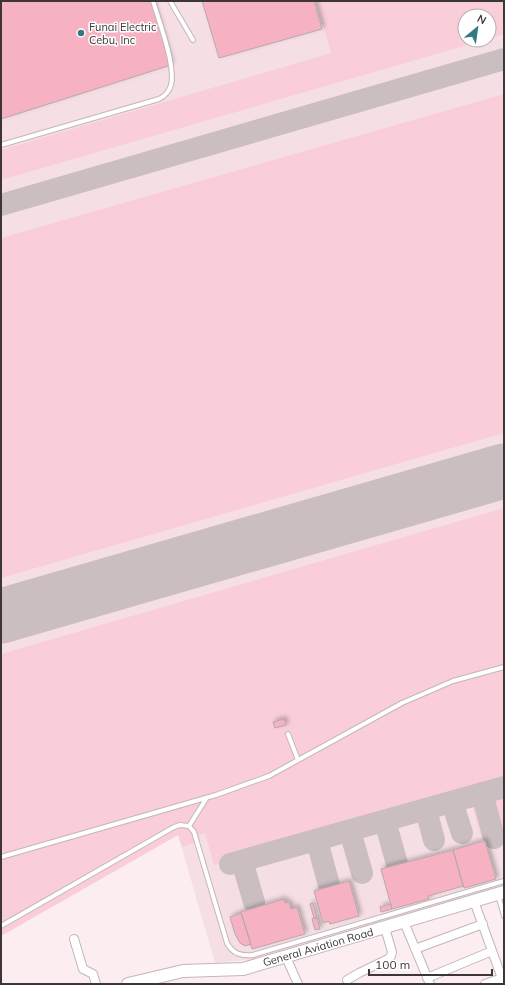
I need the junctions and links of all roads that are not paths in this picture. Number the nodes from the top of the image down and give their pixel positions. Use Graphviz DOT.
graph roads {
  1 [pos="153,1"];
  2 [pos="170,1"];
  3 [pos="193,40"];
  4 [pos="1,145"];
  5 [pos="504,667"];
  6 [pos="288,734"];
  7 [pos="298,760"];
  8 [pos="206,798"];
  9 [pos="189,826"];
  10 [pos="1,857"];
  11 [pos="504,881"];
  12 [pos="501,893"];
  13 [pos="474,901"];
  14 [pos="504,916"];
  15 [pos="404,922"];
  16 [pos="483,924"];
  17 [pos="1,926"];
  18 [pos="385,928"];
  19 [pos="74,939"];
  20 [pos="414,949"];
  21 [pos="492,951"];
  22 [pos="286,957"];
  23 [pos="347,980"];
  24 [pos="428,981"];
  25 [pos="503,981"];
  26 [pos="96,984"];
  27 [pos="128,984"];
  28 [pos="298,984"];
  29 [pos="485,984"];
  1 -- 4 [label="lane"];
  2 -- 3 [label="lane"];
  5 -- 7 [label="lane"];
  6 -- 7 [label="lane"];
  7 -- 8 [label="lane"];
  8 -- 9 [label="lane"];
  8 -- 10 [label="lane"];
  9 -- 11 [label="lane"];
  9 -- 17 [label="lane"];
  12 -- 13 [label="main road, General Aviation Road"];
  12 -- 14 [label="lane"];
  13 -- 15 [label="main road, General Aviation Road"];
  13 -- 16 [label="street"];
  15 -- 18 [label="main road, General Aviation Road"];
  15 -- 20 [label="street"];
  16 -- 20 [label="street"];
  16 -- 21 [label="street"];
  18 -- 22 [label="main road, General Aviation Road"];
  18 -- 23 [label="street"];
  19 -- 26 [label="street"];
  20 -- 24 [label="street"];
  21 -- 24 [label="street"];
  21 -- 25 [label="street"];
  22 -- 27 [label="main road, General Aviation Road"];
  22 -- 28 [label="street"];
  25 -- 29 [label="street"];
}
